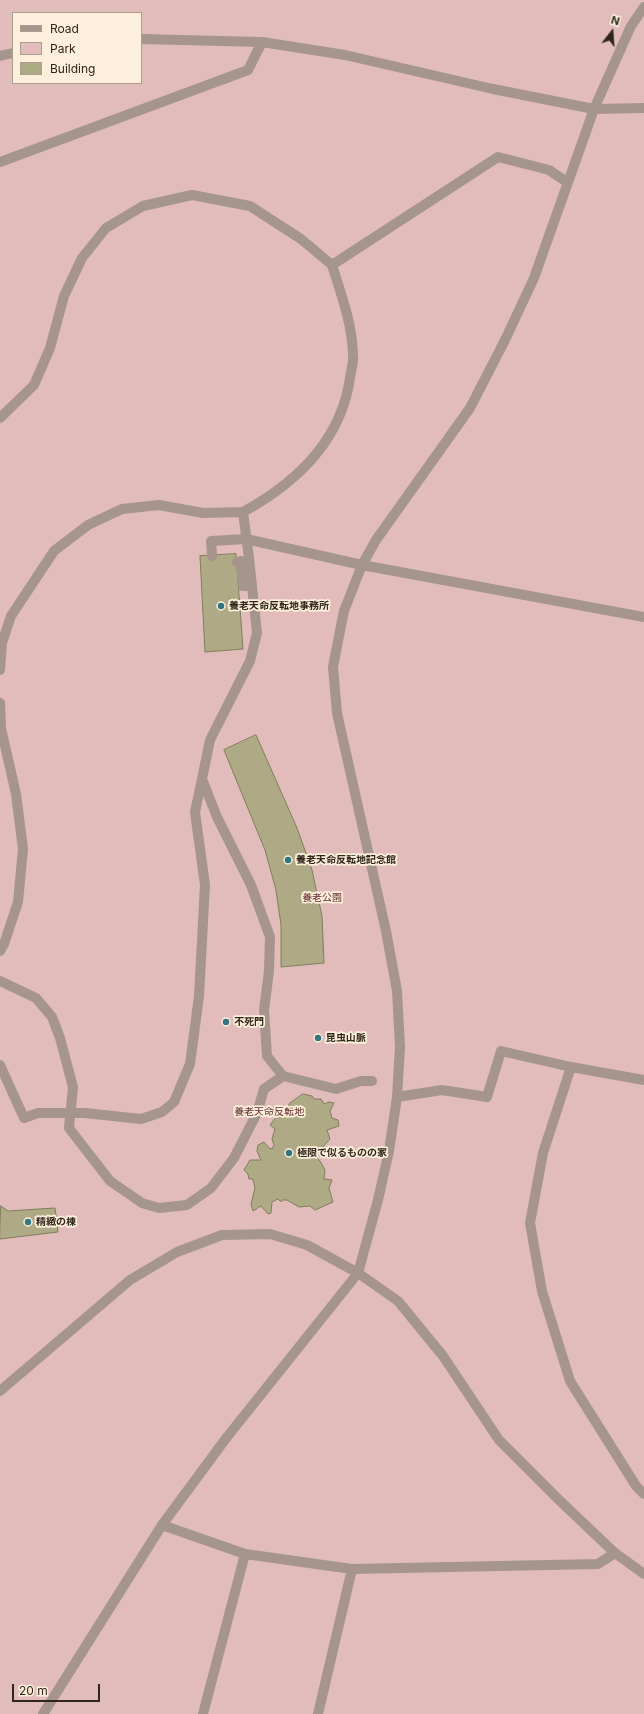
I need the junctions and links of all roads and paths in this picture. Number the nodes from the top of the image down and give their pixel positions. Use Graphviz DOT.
graph roads {
  1 [pos="644,7"];
  2 [pos="142,39"];
  3 [pos="262,42"];
  4 [pos="12,53"];
  5 [pos="0,56"];
  6 [pos="644,108"];
  7 [pos="594,109"];
  8 [pos="0,162"];
  9 [pos="567,182"];
  10 [pos="332,265"];
  11 [pos="0,418"];
  12 [pos="243,512"];
  13 [pos="246,539"];
  14 [pos="212,556"];
  15 [pos="237,562"];
  16 [pos="362,565"];
  17 [pos="252,586"];
  18 [pos="644,617"];
  19 [pos="0,670"];
  20 [pos="0,703"];
  21 [pos="202,779"];
  22 [pos="0,951"];
  23 [pos="0,981"];
  24 [pos="0,1065"];
  25 [pos="571,1067"];
  26 [pos="283,1076"];
  27 [pos="644,1080"];
  28 [pos="372,1081"];
  29 [pos="397,1098"];
  30 [pos="71,1112"];
  31 [pos="358,1273"];
  32 [pos="0,1390"];
  33 [pos="644,1494"];
  34 [pos="162,1525"];
  35 [pos="615,1553"];
  36 [pos="245,1554"];
  37 [pos="352,1569"];
  38 [pos="644,1574"];
  39 [pos="42,1714"];
  40 [pos="203,1714"];
  41 [pos="318,1714"];
  1 -- 7 [label="street"];
  2 -- 3 [label="street"];
  3 -- 7 [label="street"];
  3 -- 8 [label="street"];
  4 -- 5 [label="street"];
  6 -- 7 [label="street"];
  7 -- 9 [label="street"];
  9 -- 10 [label="street"];
  9 -- 16 [label="street"];
  10 -- 11 [label="street"];
  10 -- 12 [label="street"];
  12 -- 13 [label="street"];
  12 -- 19 [label="street"];
  13 -- 14 [label="street"];
  13 -- 16 [label="street"];
  13 -- 17 [label="street"];
  15 -- 17 [label="street"];
  16 -- 18 [label="street"];
  16 -- 29 [label="street"];
  17 -- 21 [label="street"];
  20 -- 22 [label="street"];
  21 -- 26 [label="street"];
  21 -- 30 [label="street"];
  23 -- 30 [label="street"];
  24 -- 30 [label="street"];
  25 -- 27 [label="street"];
  25 -- 29 [label="street"];
  25 -- 33 [label="street"];
  26 -- 28 [label="street"];
  26 -- 30 [label="street"];
  29 -- 31 [label="street"];
  31 -- 32 [label="street"];
  31 -- 34 [label="street"];
  31 -- 35 [label="street"];
  34 -- 36 [label="street"];
  34 -- 39 [label="street"];
  35 -- 37 [label="street"];
  35 -- 38 [label="street"];
  36 -- 37 [label="street"];
  36 -- 40 [label="street"];
  37 -- 41 [label="street"];
}
